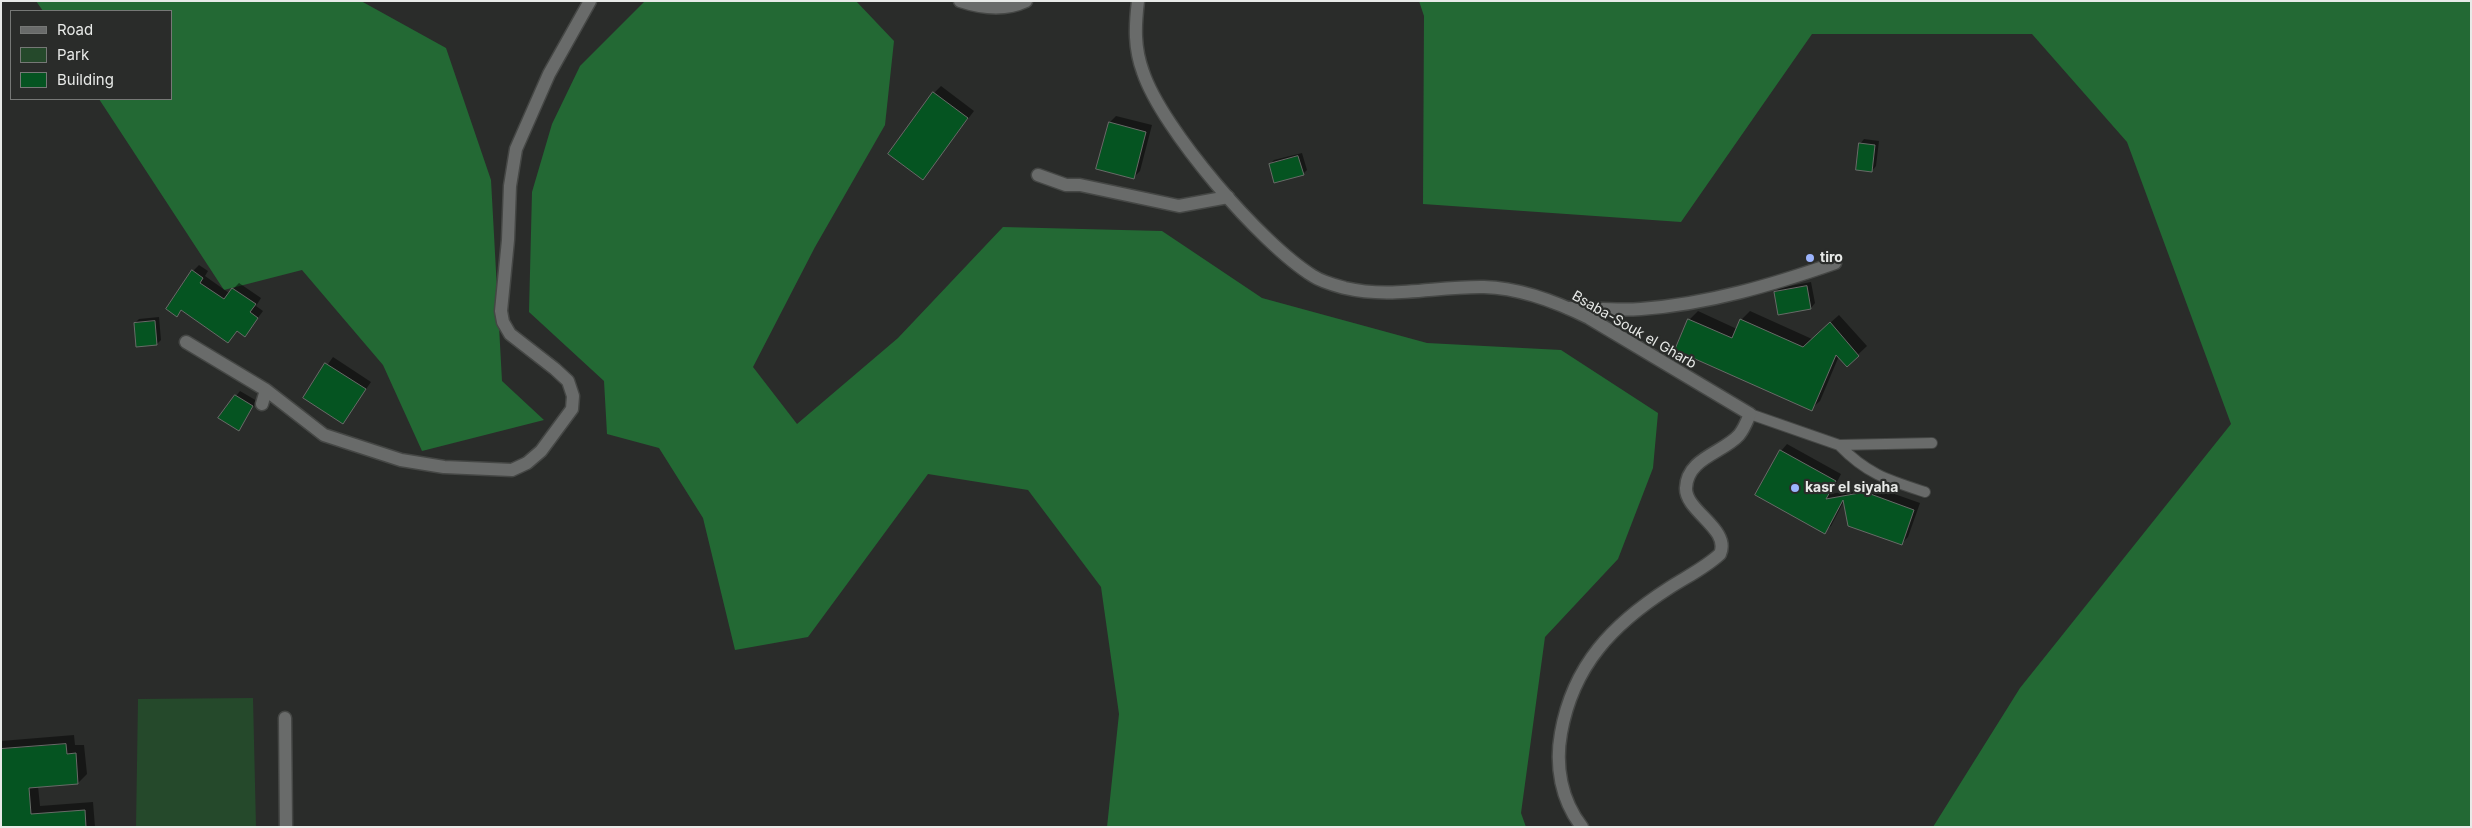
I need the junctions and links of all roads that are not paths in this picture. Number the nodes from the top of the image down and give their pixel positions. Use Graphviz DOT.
graph roads {
  1 [pos="590,1"];
  2 [pos="960,1"];
  3 [pos="1026,1"];
  4 [pos="1138,1"];
  5 [pos="1038,175"];
  6 [pos="1228,196"];
  7 [pos="1835,263"];
  8 [pos="1568,308"];
  9 [pos="186,342"];
  10 [pos="266,390"];
  11 [pos="262,404"];
  12 [pos="1750,414"];
  13 [pos="1932,444"];
  14 [pos="1840,445"];
  15 [pos="1926,492"];
  16 [pos="285,718"];
  17 [pos="286,827"];
  18 [pos="1582,827"];
  1 -- 10 [label="street"];
  2 -- 3 [label="street"];
  4 -- 6 [label="street, Bsaba-Souk el Gharb"];
  5 -- 6 [label="street"];
  6 -- 8 [label="street, Bsaba-Souk el Gharb"];
  7 -- 8 [label="street"];
  8 -- 12 [label="street, Bsaba-Souk el Gharb"];
  9 -- 10 [label="street"];
  10 -- 11 [label="street"];
  12 -- 14 [label="lane"];
  12 -- 18 [label="street"];
  13 -- 14 [label="lane"];
  14 -- 15 [label="lane"];
  16 -- 17 [label="street"];
}
